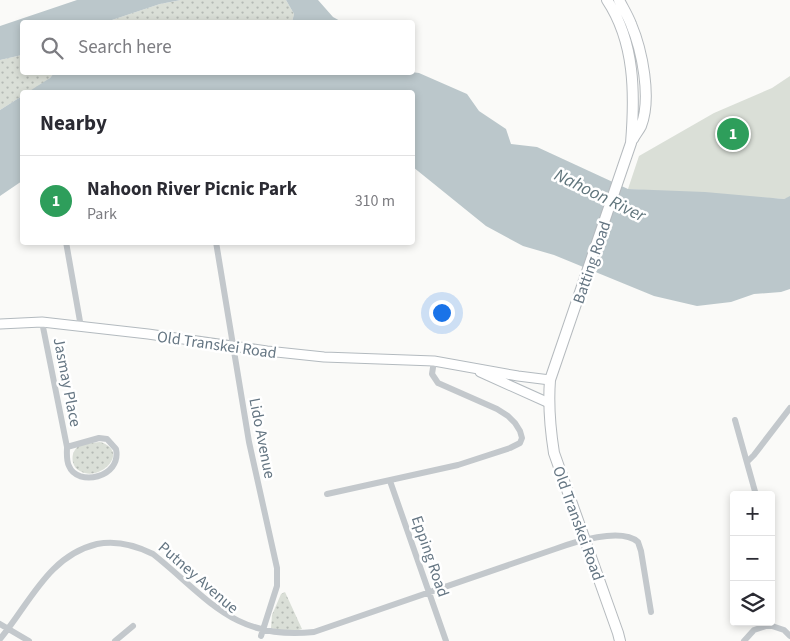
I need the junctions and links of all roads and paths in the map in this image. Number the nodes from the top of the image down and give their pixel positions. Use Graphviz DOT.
graph roads {
  1 [pos="615,1"];
  2 [pos="67,245"];
  3 [pos="216,245"];
  4 [pos="42,322"];
  5 [pos="0,324"];
  6 [pos="81,327"];
  7 [pos="233,348"];
  8 [pos="434,361"];
  9 [pos="468,367"];
  10 [pos="550,380"];
  11 [pos="548,403"];
  12 [pos="790,408"];
  13 [pos="735,420"];
  14 [pos="67,447"];
  15 [pos="747,462"];
  16 [pos="390,481"];
  17 [pos="755,491"];
  18 [pos="327,494"];
  19 [pos="585,539"];
  20 [pos="429,592"];
  21 [pos="650,612"];
  22 [pos="0,624"];
  23 [pos="133,626"];
  24 [pos="763,626"];
  25 [pos="775,626"];
  26 [pos="8,629"];
  27 [pos="261,636"];
  28 [pos="790,636"];
  29 [pos="619,637"];
  30 [pos="0,639"];
  31 [pos="29,641"];
  32 [pos="115,641"];
  33 [pos="446,641"];
  34 [pos="626,641"];
  35 [pos="744,641"];
  1 -- 10 [label="main road, Batting Road"];
  2 -- 6 [label="street"];
  3 -- 7 [label="street, Lido Avenue"];
  4 -- 5 [label="main road, Old Transkei Road"];
  4 -- 6 [label="main road, Old Transkei Road"];
  4 -- 14 [label="street, Jasmay Place"];
  6 -- 7 [label="main road, Old Transkei Road"];
  7 -- 8 [label="main road, Old Transkei Road"];
  7 -- 27 [label="street, Lido Avenue"];
  8 -- 9 [label="main road, Old Transkei Road"];
  8 -- 16 [label="street"];
  9 -- 10 [label="main road, Old Transkei Road"];
  9 -- 11 [label="main road, Old Transkei Road"];
  10 -- 11 [label="main road, Old Transkei Road"];
  11 -- 19 [label="main road, Old Transkei Road"];
  12 -- 15 [label="street"];
  13 -- 15 [label="street"];
  14 -- 14 [label="street, Jasmay Place"];
  15 -- 17 [label="street"];
  16 -- 18 [label="street"];
  16 -- 20 [label="street, Epping Road"];
  19 -- 20 [label="street, Putney Avenue"];
  19 -- 21 [label="street, Putney Avenue"];
  19 -- 29 [label="main road, Old Transkei Road"];
  20 -- 27 [label="street, Putney Avenue"];
  20 -- 33 [label="street, Epping Road"];
  22 -- 26 [label="street"];
  23 -- 32 [label="street"];
  24 -- 35 [label="street"];
  25 -- 28 [label="street"];
  26 -- 27 [label="street, Putney Avenue"];
  26 -- 30 [label="street, Putney Avenue"];
  26 -- 31 [label="street"];
  29 -- 34 [label="main road"];
}
